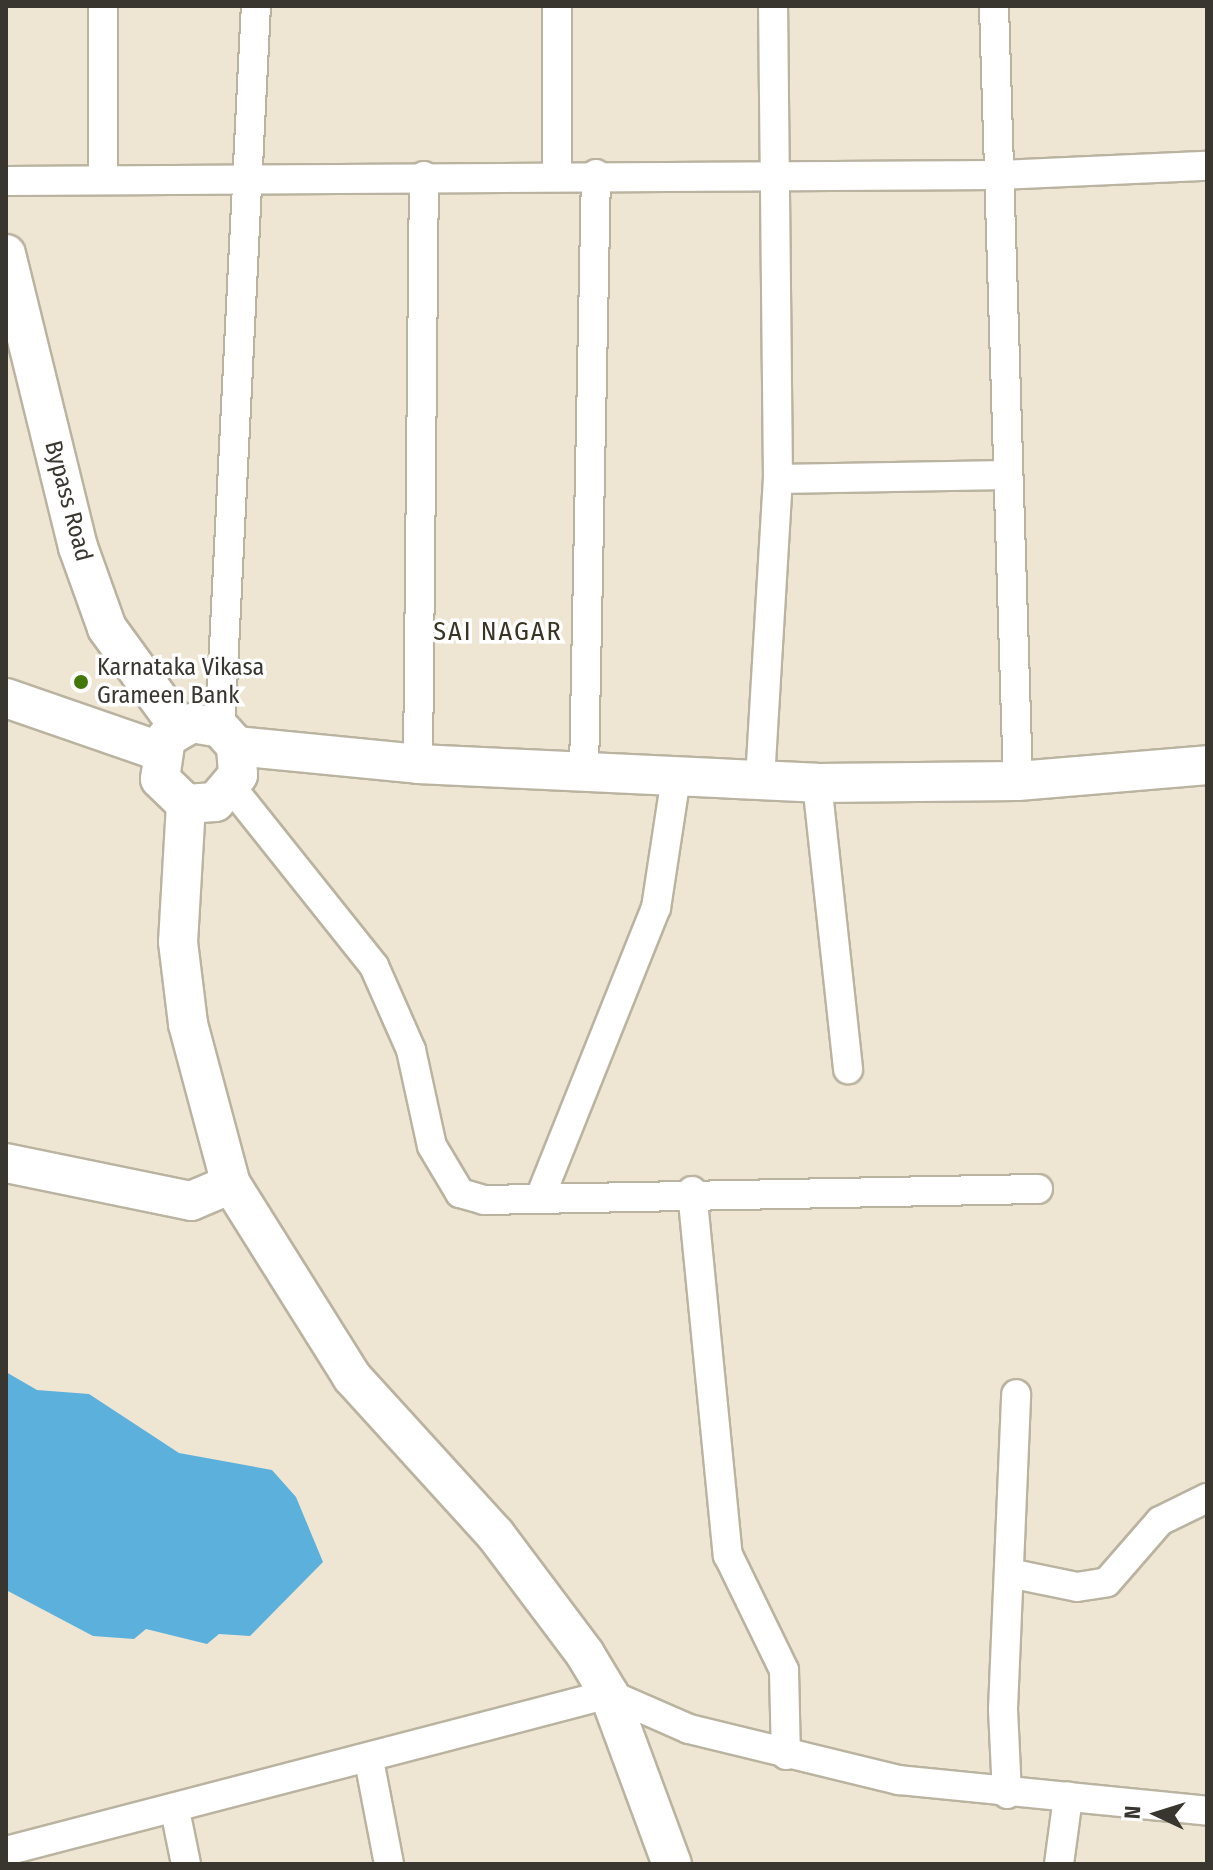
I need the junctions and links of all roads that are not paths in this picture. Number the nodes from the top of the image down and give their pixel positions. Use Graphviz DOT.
graph roads {
  1 [pos="103,6"];
  2 [pos="256,6"];
  3 [pos="557,6"];
  4 [pos="773,6"];
  5 [pos="994,6"];
  6 [pos="1207,166"];
  7 [pos="775,172"];
  8 [pos="596,174"];
  9 [pos="557,175"];
  10 [pos="997,175"];
  11 [pos="424,176"];
  12 [pos="250,178"];
  13 [pos="103,180"];
  14 [pos="6,181"];
  15 [pos="6,254"];
  16 [pos="1007,475"];
  17 [pos="778,479"];
  18 [pos="6,698"];
  19 [pos="228,737"];
  20 [pos="169,739"];
  21 [pos="418,764"];
  22 [pos="1207,765"];
  23 [pos="584,771"];
  24 [pos="676,777"];
  25 [pos="760,780"];
  26 [pos="1018,781"];
  27 [pos="817,783"];
  28 [pos="232,788"];
  29 [pos="186,804"];
  30 [pos="848,1069"];
  31 [pos="6,1163"];
  32 [pos="231,1184"];
  33 [pos="1038,1189"];
  34 [pos="692,1191"];
  35 [pos="541,1195"];
  36 [pos="1016,1394"];
  37 [pos="1207,1498"];
  38 [pos="1009,1573"];
  39 [pos="609,1694"];
  40 [pos="786,1755"];
  41 [pos="369,1760"];
  42 [pos="1007,1794"];
  43 [pos="1068,1797"];
  44 [pos="175,1810"];
  45 [pos="1207,1811"];
  46 [pos="6,1851"];
  47 [pos="186,1864"];
  48 [pos="389,1864"];
  49 [pos="672,1864"];
  50 [pos="1059,1864"];
  1 -- 13 [label="street"];
  2 -- 12 [label="street"];
  3 -- 9 [label="street"];
  4 -- 7 [label="street"];
  5 -- 10 [label="street"];
  6 -- 10 [label="street"];
  7 -- 8 [label="street"];
  7 -- 10 [label="street"];
  7 -- 17 [label="street"];
  8 -- 9 [label="street"];
  8 -- 23 [label="street"];
  9 -- 11 [label="street"];
  10 -- 16 [label="street"];
  11 -- 12 [label="street"];
  11 -- 21 [label="street"];
  12 -- 13 [label="street"];
  12 -- 19 [label="street"];
  13 -- 14 [label="street"];
  15 -- 20 [label="street, Bypass Road"];
  16 -- 17 [label="street"];
  16 -- 26 [label="street"];
  17 -- 25 [label="street"];
  18 -- 20 [label="street"];
  19 -- 20 [label="street"];
  19 -- 21 [label="street"];
  19 -- 28 [label="street"];
  20 -- 29 [label="street"];
  21 -- 23 [label="street"];
  22 -- 26 [label="street"];
  23 -- 24 [label="street"];
  24 -- 25 [label="street"];
  24 -- 35 [label="street"];
  25 -- 27 [label="street"];
  26 -- 27 [label="street"];
  27 -- 30 [label="street"];
  28 -- 29 [label="street"];
  28 -- 35 [label="street"];
  29 -- 32 [label="street"];
  31 -- 32 [label="street"];
  32 -- 39 [label="street"];
  33 -- 34 [label="street"];
  34 -- 35 [label="street"];
  34 -- 40 [label="street"];
  36 -- 38 [label="street"];
  37 -- 38 [label="street"];
  38 -- 42 [label="street"];
  39 -- 40 [label="street"];
  39 -- 41 [label="street"];
  39 -- 49 [label="street"];
  40 -- 42 [label="street"];
  41 -- 44 [label="street"];
  41 -- 48 [label="street"];
  42 -- 43 [label="street"];
  43 -- 45 [label="street"];
  43 -- 50 [label="street"];
  44 -- 46 [label="street"];
  44 -- 47 [label="street"];
}
